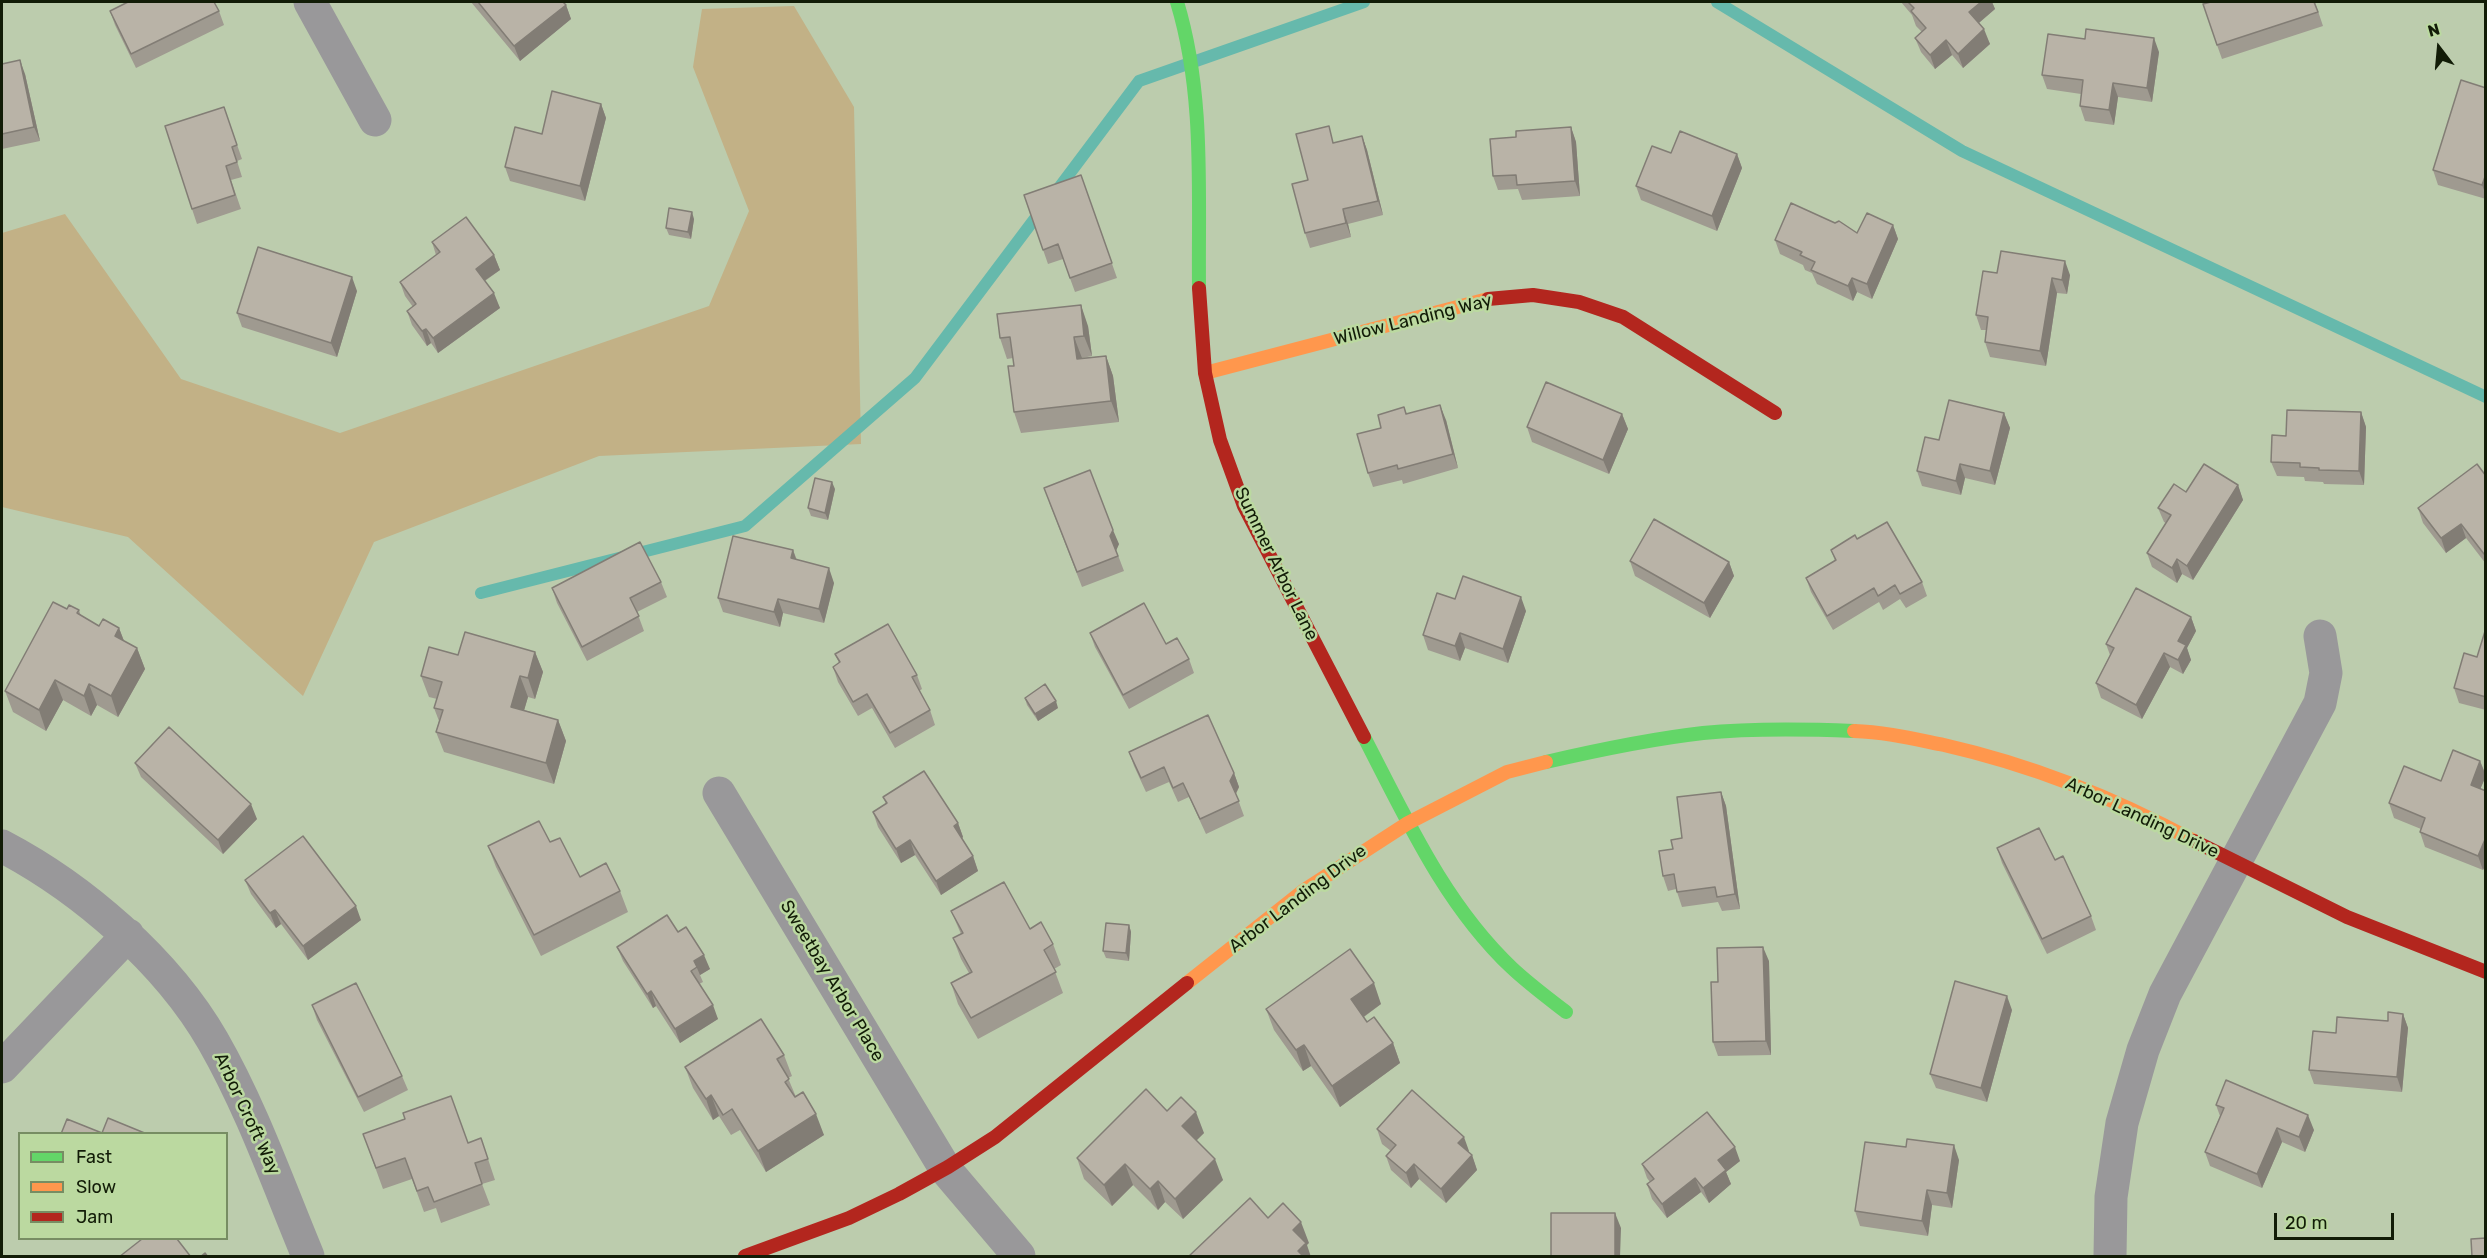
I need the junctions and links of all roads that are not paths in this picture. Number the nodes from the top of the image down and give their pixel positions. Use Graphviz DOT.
graph roads {
  1 [pos="310,2"];
  2 [pos="1177,2"];
  3 [pos="375,120"];
  4 [pos="1205,373"];
  5 [pos="1775,413"];
  6 [pos="2320,636"];
  7 [pos="719,793"];
  8 [pos="1408,823"];
  9 [pos="2,846"];
  10 [pos="2235,863"];
  11 [pos="128,935"];
  12 [pos="2486,972"];
  13 [pos="1566,1012"];
  14 [pos="2,1067"];
  15 [pos="946,1170"];
  16 [pos="308,1257"];
  17 [pos="745,1257"];
  18 [pos="1019,1257"];
  19 [pos="2110,1257"];
  1 -- 3 [label="street"];
  2 -- 4 [label="street, Summer Arbor Lane"];
  4 -- 5 [label="street, Willow Landing Way"];
  4 -- 8 [label="street, Summer Arbor Lane"];
  6 -- 10 [label="street"];
  7 -- 15 [label="street, Sweetbay Arbor Place"];
  8 -- 10 [label="street, Arbor Landing Drive"];
  8 -- 13 [label="street, Summer Arbor Lane"];
  8 -- 15 [label="street, Arbor Landing Drive"];
  9 -- 11 [label="street, Arbor Croft Way"];
  10 -- 12 [label="street, Arbor Landing Drive"];
  10 -- 19 [label="street"];
  11 -- 14 [label="street"];
  11 -- 16 [label="street, Arbor Croft Way"];
  15 -- 17 [label="street, Arbor Landing Drive"];
  15 -- 18 [label="street, Sweetbay Arbor Place"];
}
